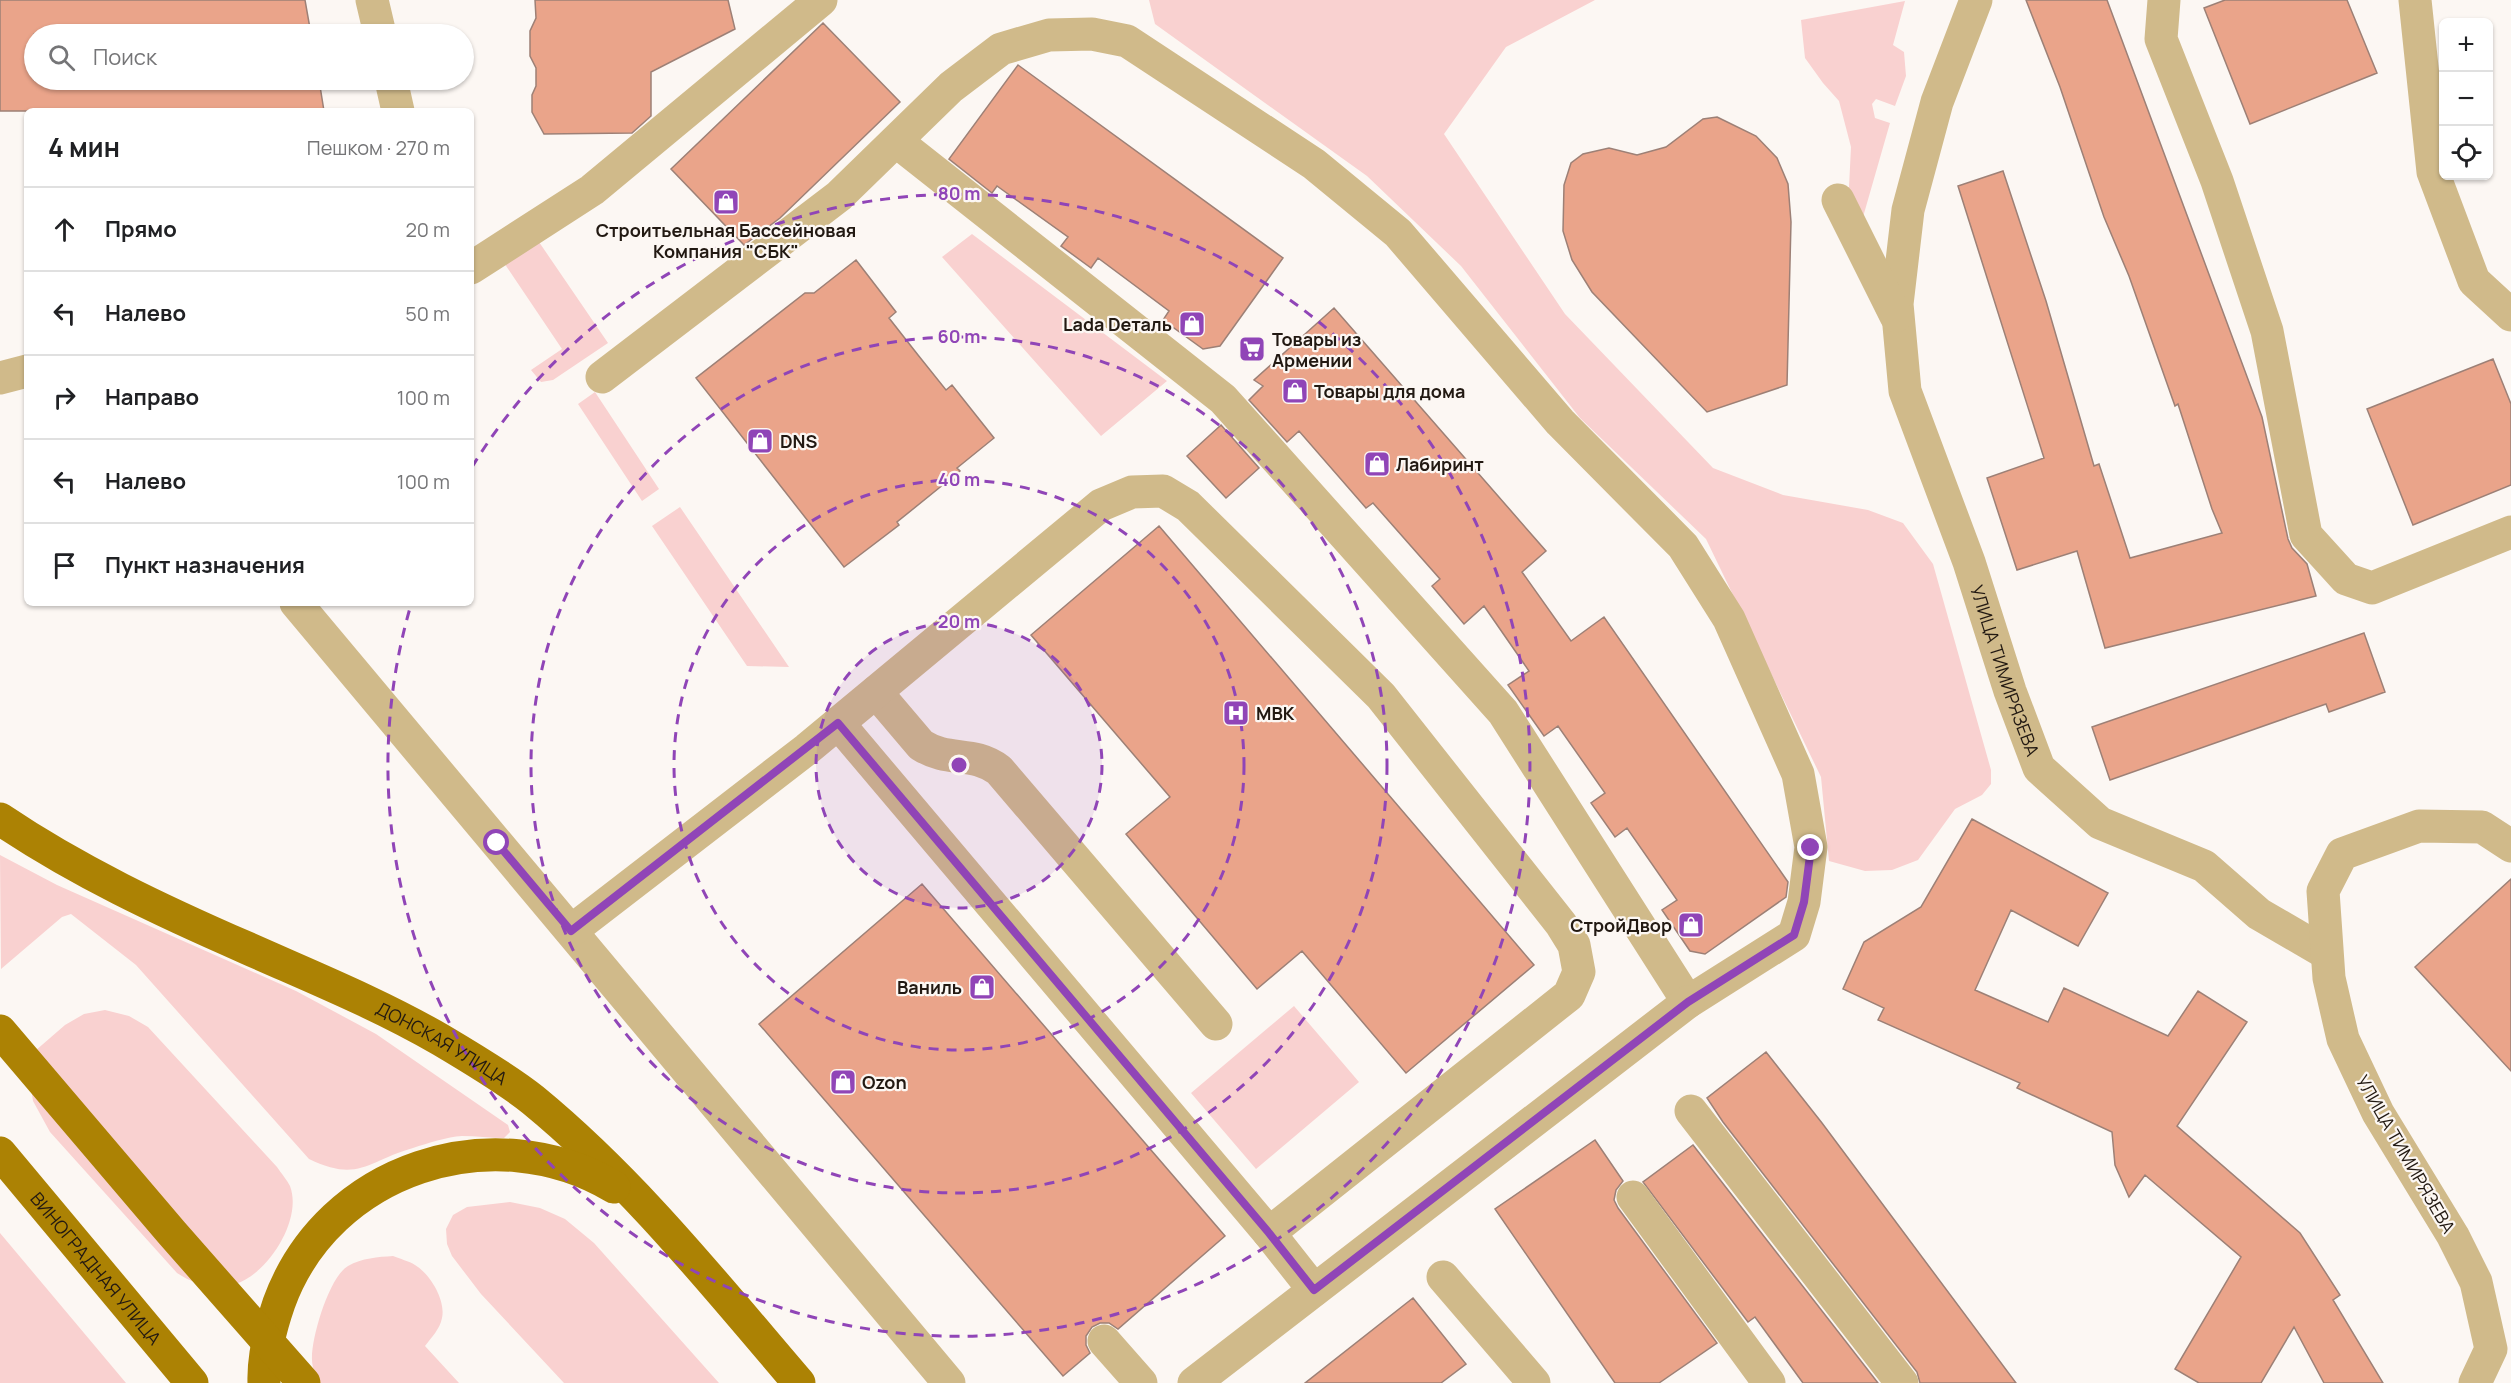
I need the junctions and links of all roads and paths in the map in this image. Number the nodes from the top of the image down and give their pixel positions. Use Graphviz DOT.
graph roads {
  1 [pos="372,0"];
  2 [pos="821,0"];
  3 [pos="1976,0"];
  4 [pos="2164,0"];
  5 [pos="2415,0"];
  6 [pos="378,24"];
  7 [pos="393,90"];
  8 [pos="397,108"];
  9 [pos="896,141"];
  10 [pos="1838,200"];
  11 [pos="474,266"];
  12 [pos="2511,315"];
  13 [pos="1898,320"];
  14 [pos="24,372"];
  15 [pos="602,377"];
  16 [pos="0,378"];
  17 [pos="2511,532"];
  18 [pos="299,606"];
  19 [pos="876,692"];
  20 [pos="838,723"];
  21 [pos="0,819"];
  22 [pos="2511,846"];
  23 [pos="571,931"];
  24 [pos="2326,953"];
  25 [pos="1688,1002"];
  26 [pos="1216,1024"];
  27 [pos="0,1031"];
  28 [pos="1691,1111"];
  29 [pos="0,1153"];
  30 [pos="1633,1197"];
  31 [pos="667,1229"];
  32 [pos="1269,1233"];
  33 [pos="1443,1277"];
  34 [pos="1314,1290"];
  35 [pos="1104,1341"];
  36 [pos="2501,1356"];
  37 [pos="192,1383"];
  38 [pos="264,1383"];
  39 [pos="304,1383"];
  40 [pos="798,1383"];
  41 [pos="949,1383"];
  42 [pos="1141,1383"];
  43 [pos="1194,1383"];
  44 [pos="1534,1383"];
  45 [pos="1769,1383"];
  46 [pos="1902,1383"];
  47 [pos="2475,1383"];
  1 -- 6 [label="street"];
  2 -- 11 [label="street"];
  3 -- 13 [label="street, УЛИЦА ТИМИРЯЗЕВА"];
  4 -- 17 [label="street"];
  5 -- 12 [label="street"];
  7 -- 8 [label="street"];
  9 -- 15 [label="street"];
  9 -- 25 [label="street"];
  9 -- 25 [label="street"];
  10 -- 13 [label="street"];
  13 -- 24 [label="street, УЛИЦА ТИМИРЯЗЕВА"];
  14 -- 16 [label="street"];
  18 -- 23 [label="street"];
  19 -- 20 [label="street"];
  19 -- 26 [label="street"];
  19 -- 32 [label="street"];
  20 -- 23 [label="street"];
  20 -- 32 [label="street"];
  21 -- 31 [label="main road, ДОНСКАЯ УЛИЦА"];
  22 -- 24 [label="street"];
  23 -- 41 [label="street"];
  24 -- 36 [label="street, УЛИЦА ТИМИРЯЗЕВА"];
  25 -- 34 [label="street"];
  27 -- 39 [label="main road, bridge"];
  28 -- 46 [label="street"];
  29 -- 37 [label="main road, ВИНОГРАДНАЯ УЛИЦА"];
  30 -- 45 [label="street"];
  31 -- 38 [label="main road"];
  31 -- 40 [label="main road, ДОНСКАЯ УЛИЦА"];
  32 -- 34 [label="street"];
  33 -- 44 [label="street"];
  34 -- 43 [label="street"];
  35 -- 42 [label="street"];
  36 -- 47 [label="street, УЛИЦА ТИМИРЯЗЕВА"];
}
